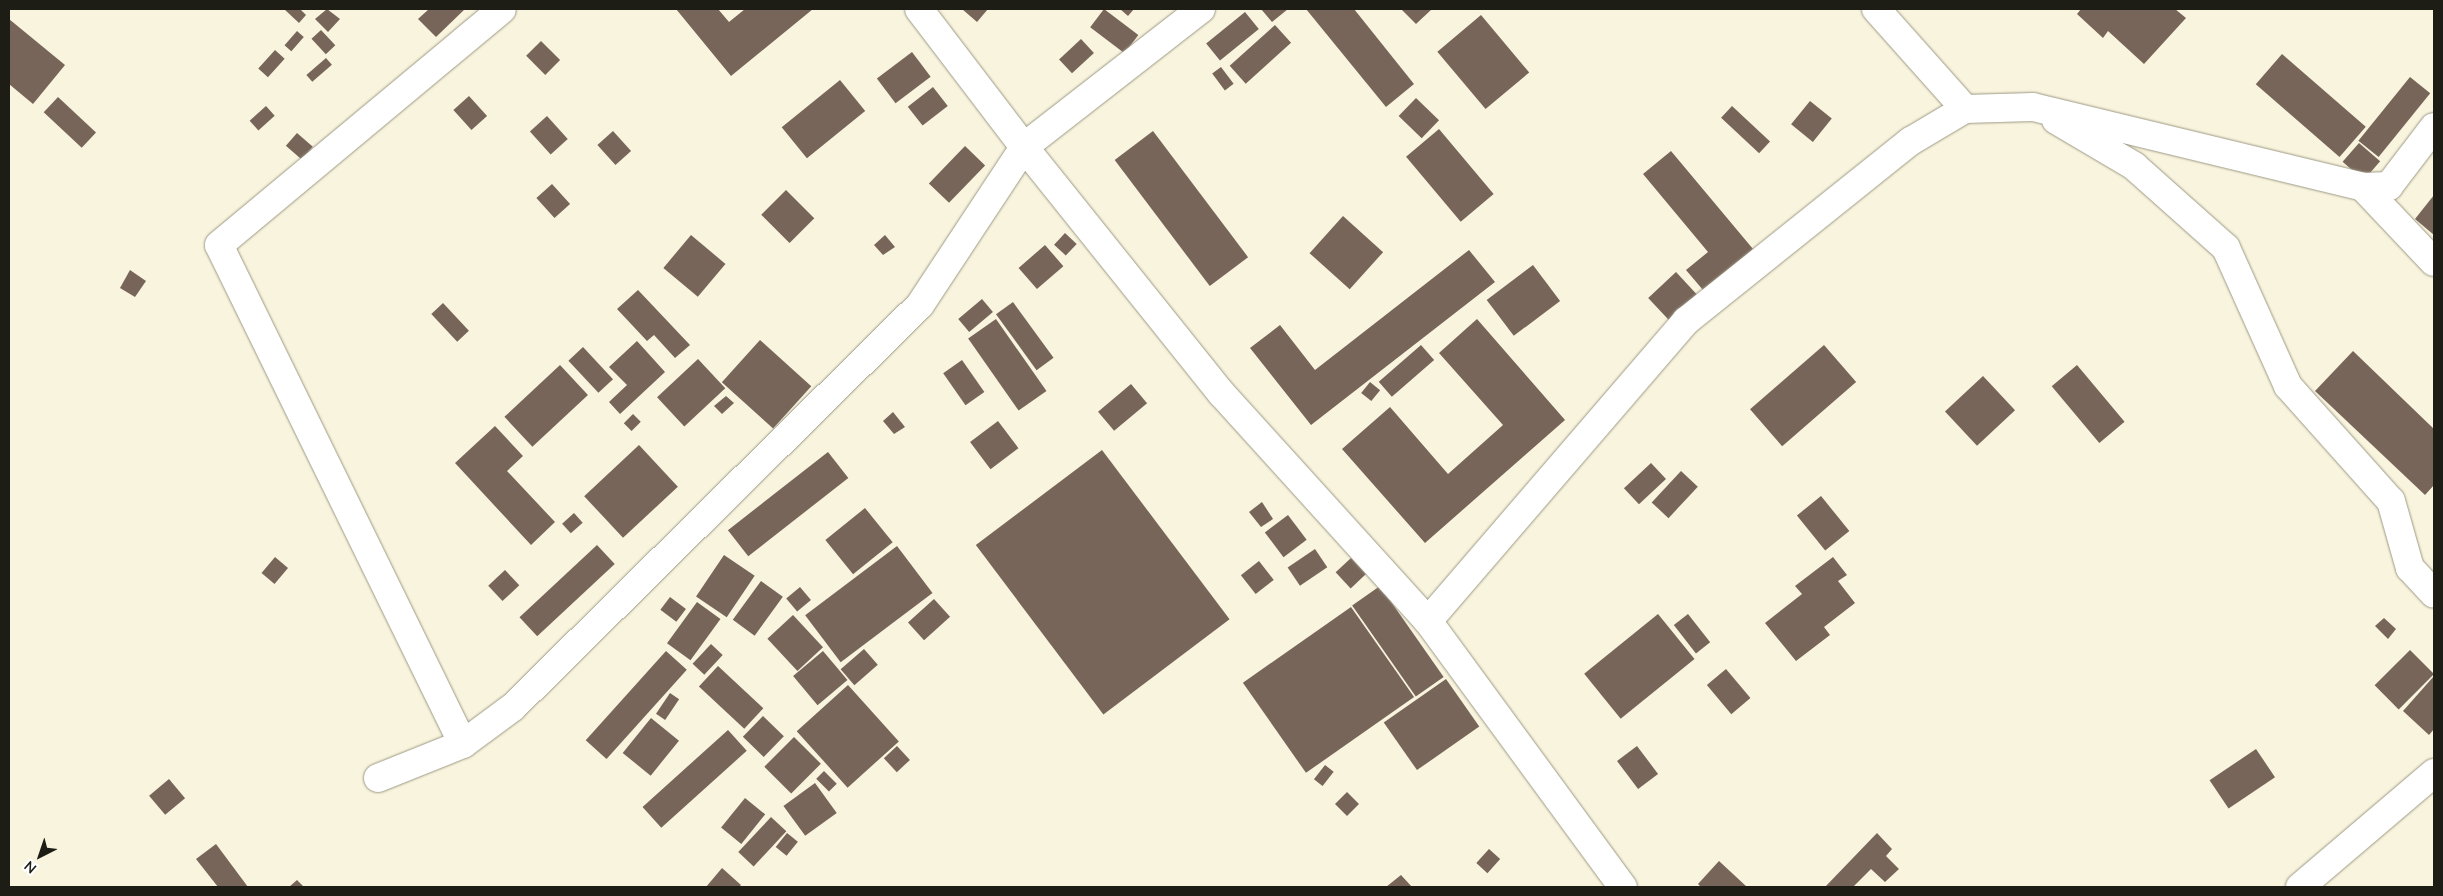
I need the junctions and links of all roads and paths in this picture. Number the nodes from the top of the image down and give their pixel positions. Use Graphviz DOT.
graph roads {
  1 [pos="502,9"];
  2 [pos="919,9"];
  3 [pos="1201,9"];
  4 [pos="1876,9"];
  5 [pos="2034,107"];
  6 [pos="1965,109"];
  7 [pos="2434,128"];
  8 [pos="1024,147"];
  9 [pos="2363,187"];
  10 [pos="2434,262"];
  11 [pos="2434,594"];
  12 [pos="1428,621"];
  13 [pos="463,744"];
  14 [pos="2434,773"];
  15 [pos="378,778"];
  16 [pos="1623,887"];
  17 [pos="2300,887"];
  1 -- 13 [label="street"];
  2 -- 8 [label="street"];
  3 -- 8 [label="street"];
  4 -- 6 [label="street"];
  5 -- 6 [label="street"];
  5 -- 9 [label="street"];
  5 -- 11 [label="street"];
  6 -- 12 [label="street"];
  7 -- 9 [label="street"];
  8 -- 12 [label="street"];
  8 -- 13 [label="street"];
  9 -- 10 [label="street"];
  12 -- 16 [label="street"];
  13 -- 15 [label="street"];
  14 -- 17 [label="street"];
}
